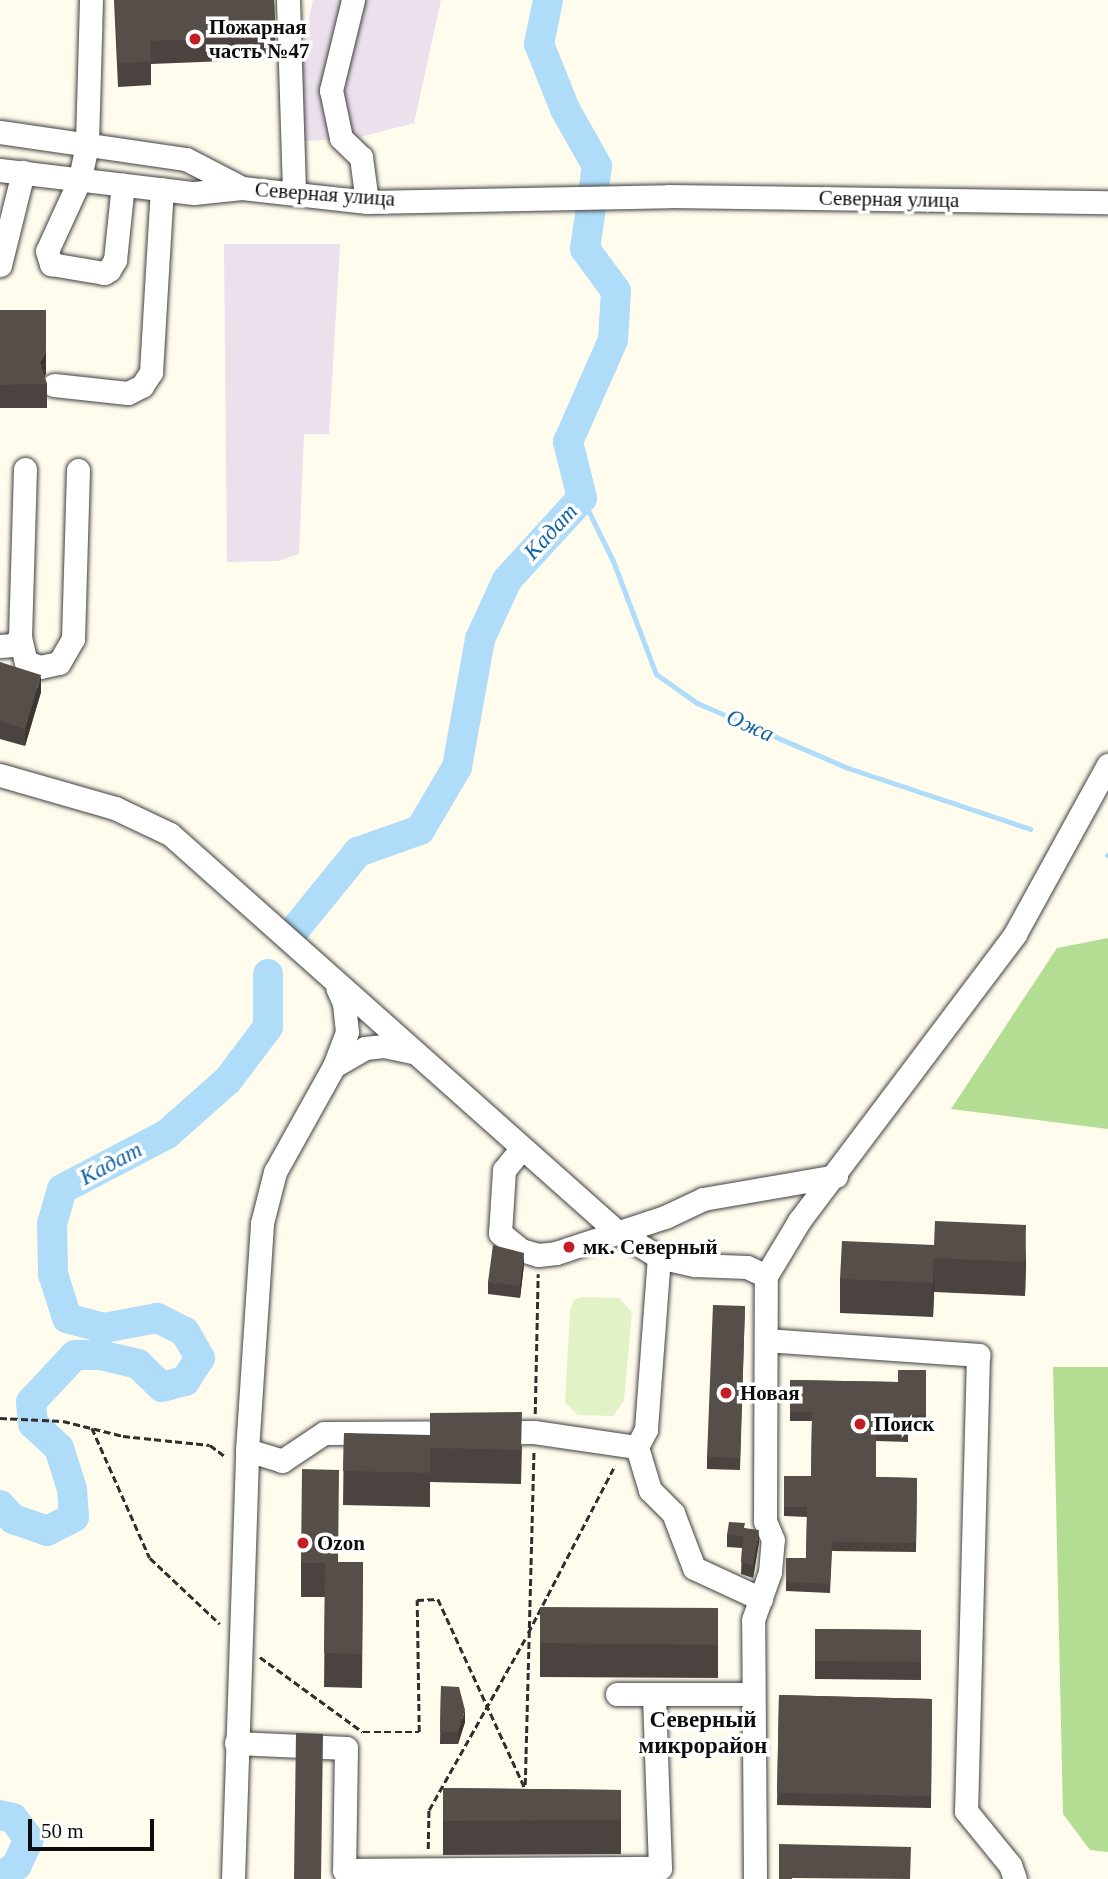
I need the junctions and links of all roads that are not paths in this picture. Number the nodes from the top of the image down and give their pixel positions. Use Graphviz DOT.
graph roads {
  1 [pos="91,0"];
  2 [pos="288,0"];
  3 [pos="353,0"];
  4 [pos="0,132"];
  5 [pos="87,145"];
  6 [pos="11,171"];
  7 [pos="80,179"];
  8 [pos="123,184"];
  9 [pos="242,188"];
  10 [pos="162,189"];
  11 [pos="294,193"];
  12 [pos="367,202"];
  13 [pos="1108,202"];
  14 [pos="0,265"];
  15 [pos="54,385"];
  16 [pos="25,469"];
  17 [pos="78,470"];
  18 [pos="10,641"];
  19 [pos="1108,765"];
  20 [pos="0,775"];
  21 [pos="335,984"];
  22 [pos="416,1052"];
  23 [pos="334,1066"];
  24 [pos="521,1149"];
  25 [pos="836,1176"];
  26 [pos="616,1231"];
  27 [pos="659,1257"];
  28 [pos="766,1276"];
  29 [pos="766,1340"];
  30 [pos="631,1447"];
  31 [pos="239,1457"];
  32 [pos="761,1599"];
  33 [pos="617,1694"];
  34 [pos="654,1694"];
  35 [pos="753,1694"];
  36 [pos="236,1743"];
  37 [pos="344,1874"];
  38 [pos="632,1874"];
  39 [pos="233,1879"];
  40 [pos="755,1879"];
  41 [pos="1015,1879"];
  1 -- 5 [label="street"];
  2 -- 11 [label="street"];
  3 -- 12 [label="street"];
  4 -- 5 [label="street, Северная улица"];
  5 -- 7 [label="street"];
  5 -- 9 [label="street, Северная улица"];
  6 -- 7 [label="street, Северная улица"];
  6 -- 14 [label="street"];
  7 -- 8 [label="street, Северная улица"];
  7 -- 8 [label="street"];
  8 -- 10 [label="street, Северная улица"];
  9 -- 10 [label="street, Северная улица"];
  9 -- 11 [label="street, Северная улица"];
  10 -- 15 [label="street"];
  11 -- 12 [label="street, Северная улица"];
  12 -- 13 [label="street, Северная улица"];
  16 -- 18 [label="street"];
  17 -- 18 [label="street"];
  19 -- 25 [label="street"];
  20 -- 21 [label="street"];
  21 -- 22 [label="street"];
  21 -- 23 [label="street"];
  22 -- 23 [label="street"];
  22 -- 24 [label="street"];
  23 -- 31 [label="street"];
  24 -- 26 [label="street"];
  24 -- 26 [label="street"];
  25 -- 26 [label="street"];
  25 -- 28 [label="street"];
  26 -- 27 [label="street"];
  27 -- 28 [label="street"];
  27 -- 30 [label="street"];
  28 -- 29 [label="street"];
  29 -- 32 [label="street"];
  29 -- 41 [label="street"];
  30 -- 31 [label="street"];
  30 -- 32 [label="street"];
  31 -- 36 [label="street"];
  32 -- 35 [label="street"];
  33 -- 34 [label="street"];
  34 -- 35 [label="street"];
  34 -- 38 [label="street"];
  35 -- 40 [label="street"];
  36 -- 37 [label="street"];
  36 -- 39 [label="street"];
  37 -- 38 [label="street"];
}
